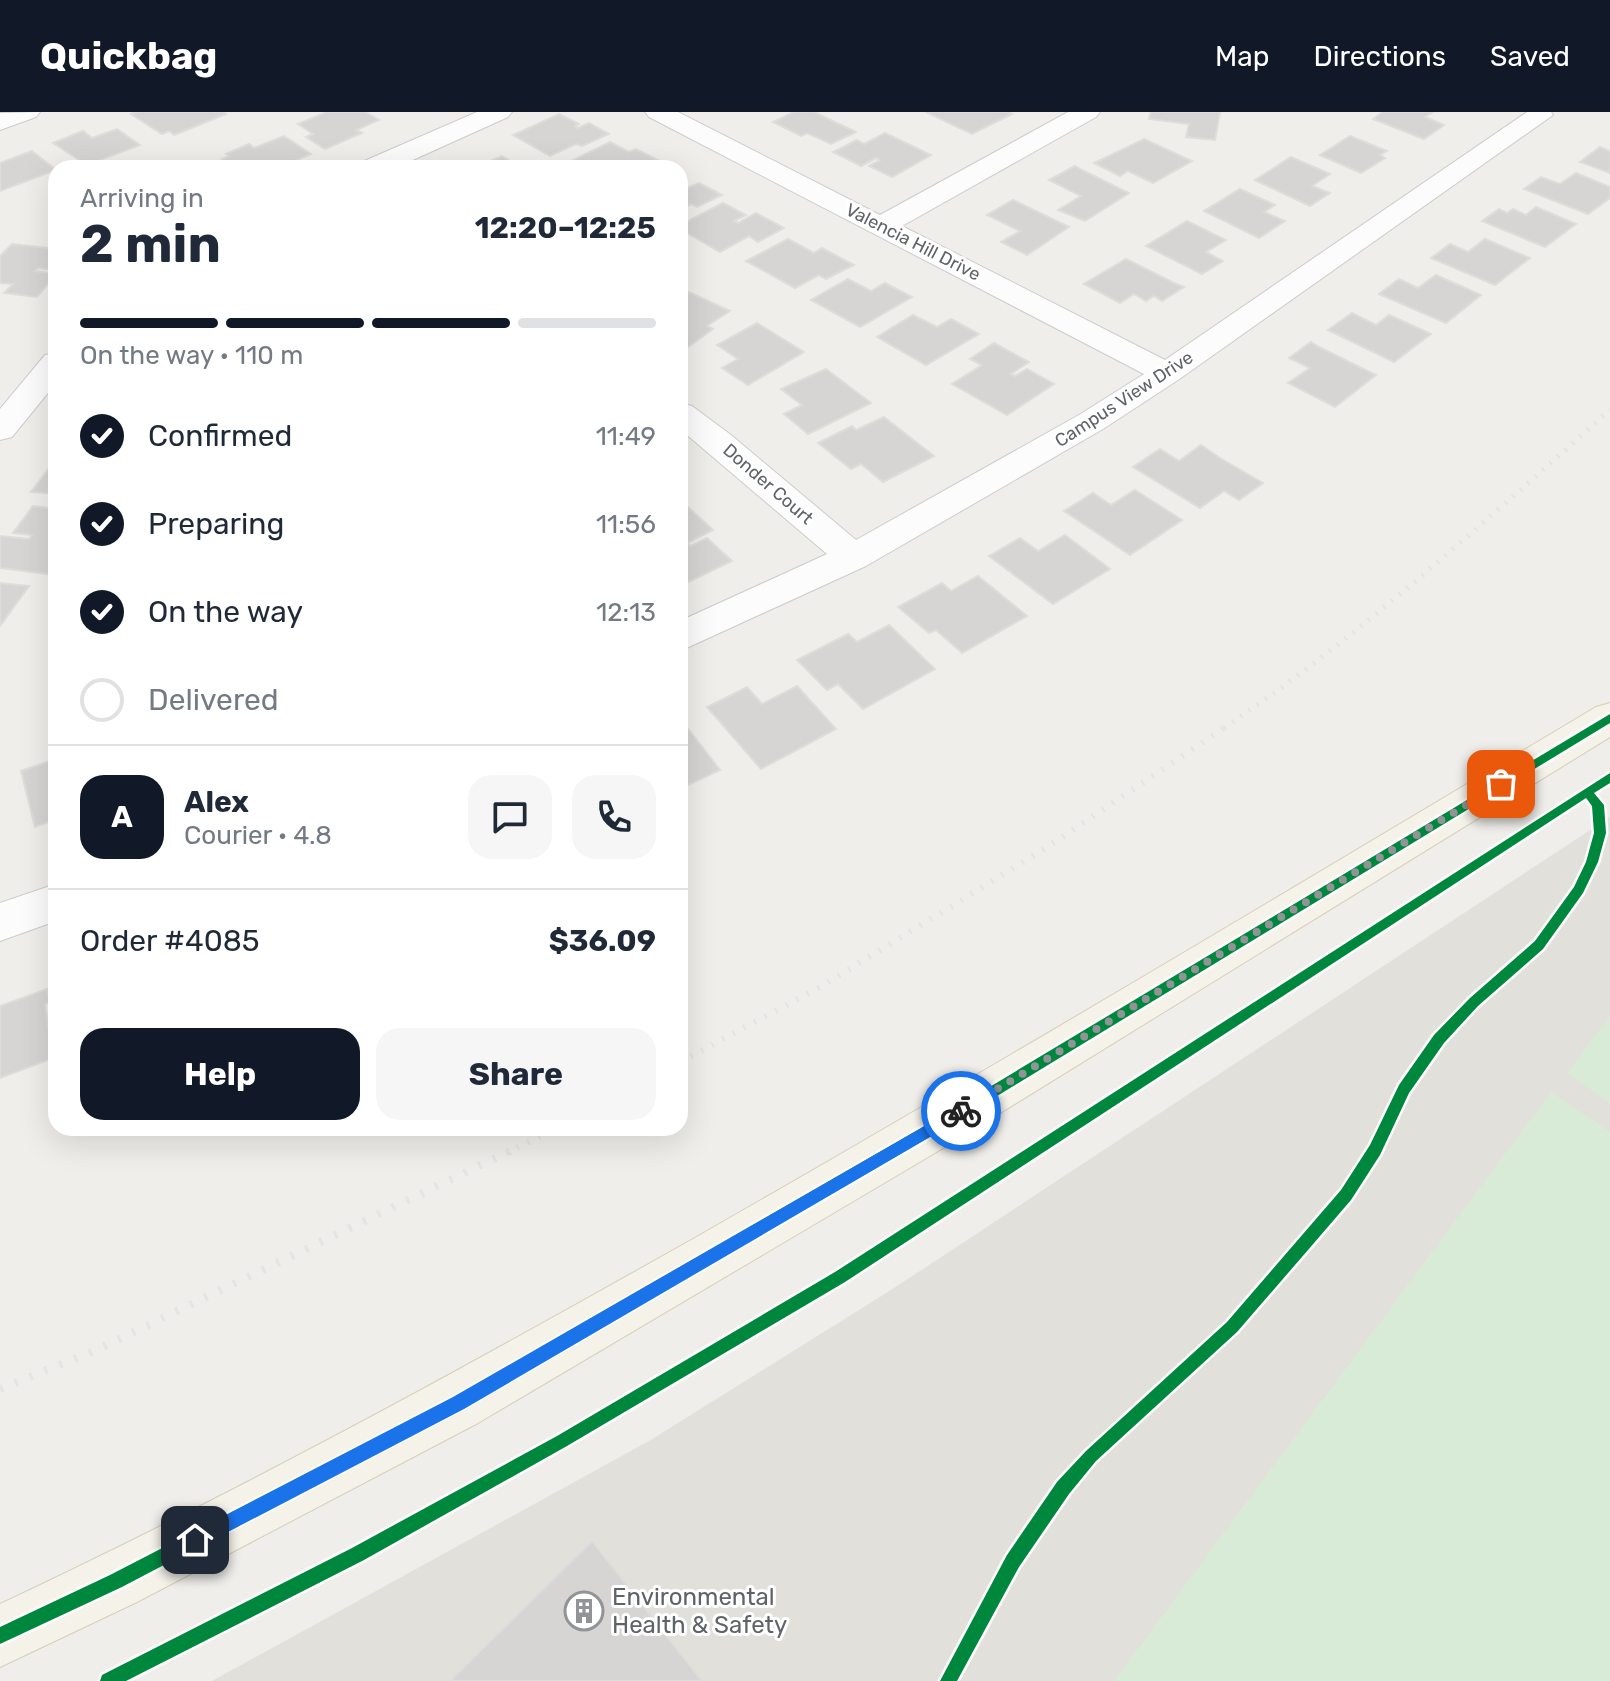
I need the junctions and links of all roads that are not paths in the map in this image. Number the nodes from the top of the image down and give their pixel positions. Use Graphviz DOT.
graph roads {
  1 [pos="27,112"];
  2 [pos="499,112"];
  3 [pos="658,112"];
  4 [pos="1087,112"];
  5 [pos="1536,113"];
  6 [pos="0,122"];
  7 [pos="390,160"];
  8 [pos="881,226"];
  9 [pos="48,372"];
  10 [pos="1167,373"];
  11 [pos="688,419"];
  12 [pos="0,430"];
  13 [pos="853,557"];
  14 [pos="688,633"];
  15 [pos="1610,718"];
  16 [pos="48,905"];
  17 [pos="0,922"];
  18 [pos="0,1636"];
  1 -- 6 [label="street"];
  2 -- 7 [label="street"];
  3 -- 8 [label="street, Valencia Hill Drive"];
  4 -- 8 [label="street"];
  5 -- 10 [label="street, Campus View Drive"];
  8 -- 10 [label="street, Valencia Hill Drive"];
  9 -- 12 [label="street"];
  10 -- 13 [label="street, Campus View Drive"];
  11 -- 13 [label="street, Donder Court"];
  13 -- 14 [label="street, Campus View Drive"];
  15 -- 18 [label="main road"];
  16 -- 17 [label="street"];
}
